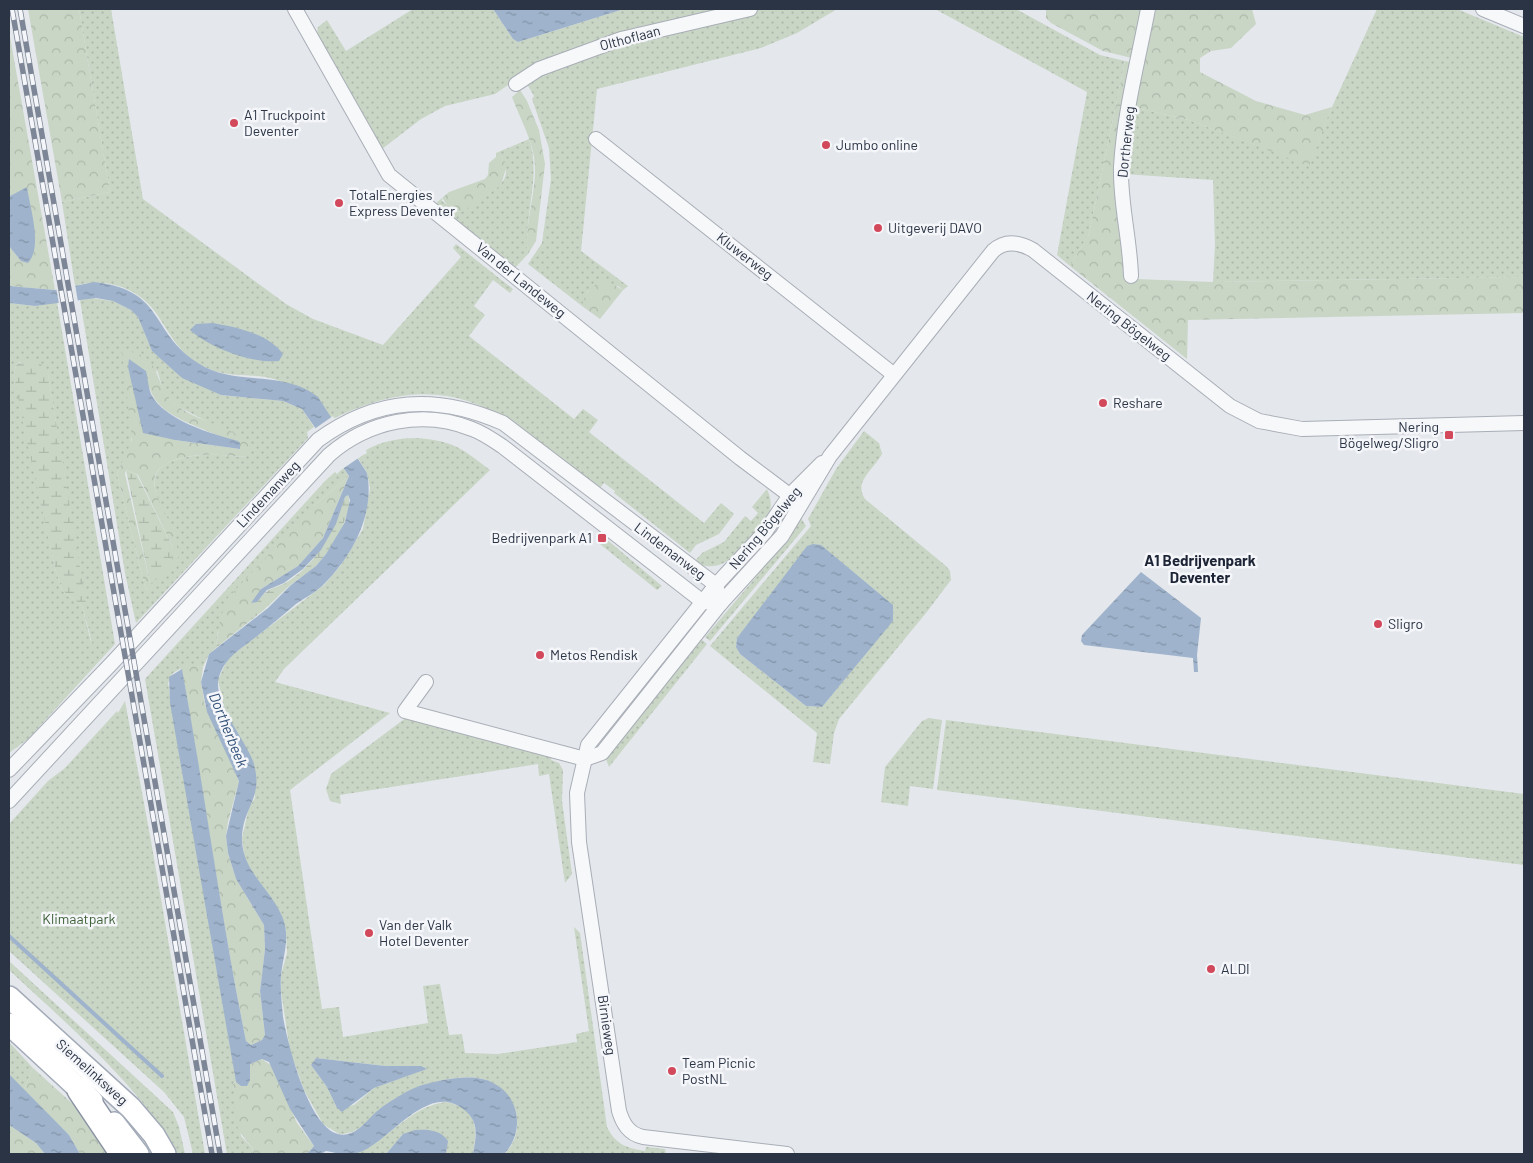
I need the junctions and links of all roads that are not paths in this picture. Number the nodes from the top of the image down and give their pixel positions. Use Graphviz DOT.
graph roads {
  1 [pos="295,9"];
  2 [pos="750,9"];
  3 [pos="1148,9"];
  4 [pos="1483,9"];
  5 [pos="1524,26"];
  6 [pos="516,84"];
  7 [pos="596,138"];
  8 [pos="1130,276"];
  9 [pos="893,374"];
  10 [pos="1524,424"];
  11 [pos="830,456"];
  12 [pos="790,495"];
  13 [pos="802,504"];
  14 [pos="716,586"];
  15 [pos="703,602"];
  16 [pos="721,603"];
  17 [pos="426,682"];
  18 [pos="585,759"];
  19 [pos="9,770"];
  20 [pos="9,801"];
  21 [pos="9,997"];
  22 [pos="9,1024"];
  23 [pos="80,1090"];
  24 [pos="123,1154"];
  25 [pos="138,1154"];
  26 [pos="166,1154"];
  27 [pos="787,1154"];
  1 -- 12 [label="street, Van der Landeweg"];
  2 -- 6 [label="street, Olthoflaan"];
  3 -- 8 [label="street, Dortherweg"];
  4 -- 5 [label="street"];
  7 -- 9 [label="street, Kluwerweg"];
  9 -- 10 [label="street, Nering Bögelweg"];
  9 -- 11 [label="street, Nering Bögelweg"];
  11 -- 12 [label="street, Nering Bögelweg"];
  11 -- 13 [label="street, Nering Bögelweg"];
  12 -- 13 [label="street, Van der Landeweg"];
  12 -- 14 [label="street, Nering Bögelweg"];
  13 -- 16 [label="street, Nering Bögelweg"];
  14 -- 15 [label="street, Nering Bögelweg"];
  14 -- 16 [label="street, Lindemanweg"];
  14 -- 19 [label="street, Lindemanweg"];
  15 -- 16 [label="street, Lindemanweg"];
  15 -- 18 [label="street, Birnieweg"];
  15 -- 20 [label="street, Lindemanweg"];
  16 -- 18 [label="street"];
  17 -- 18 [label="street"];
  18 -- 27 [label="street, Birnieweg"];
  21 -- 26 [label="main road, Siemelinksweg"];
  22 -- 23 [label="main road, Siemelinksweg"];
  23 -- 24 [label="highway"];
  23 -- 25 [label="main road, Siemelinksweg"];
}
